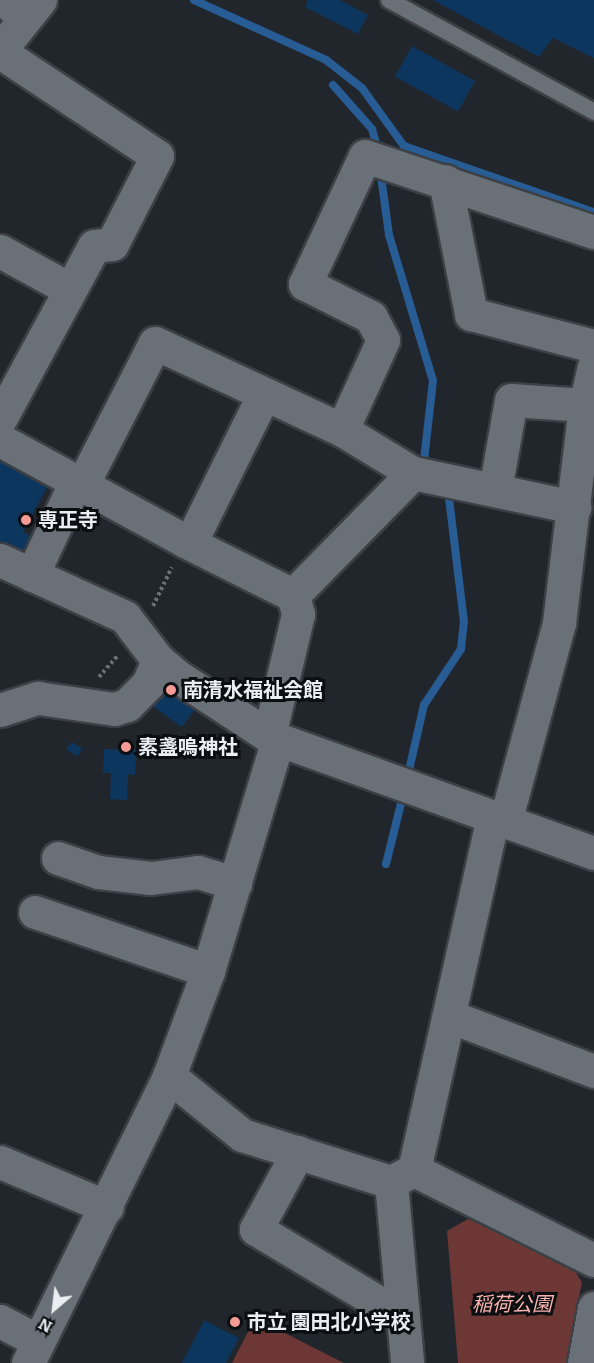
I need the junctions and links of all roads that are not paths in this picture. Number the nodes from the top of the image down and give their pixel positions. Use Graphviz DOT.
graph roads {
  1 [pos="389,0"];
  2 [pos="20,7"];
  3 [pos="0,51"];
  4 [pos="594,112"];
  5 [pos="445,181"];
  6 [pos="594,232"];
  7 [pos="0,251"];
  8 [pos="69,289"];
  9 [pos="594,346"];
  10 [pos="594,367"];
  11 [pos="264,394"];
  12 [pos="585,405"];
  13 [pos="0,419"];
  14 [pos="342,430"];
  15 [pos="0,440"];
  16 [pos="413,472"];
  17 [pos="80,482"];
  18 [pos="495,490"];
  19 [pos="574,507"];
  20 [pos="187,542"];
  21 [pos="0,560"];
  22 [pos="32,575"];
  23 [pos="293,595"];
  24 [pos="158,660"];
  25 [pos="0,710"];
  26 [pos="273,738"];
  27 [pos="499,820"];
  28 [pos="594,853"];
  29 [pos="58,858"];
  30 [pos="235,883"];
  31 [pos="35,912"];
  32 [pos="208,971"];
  33 [pos="449,1016"];
  34 [pos="594,1071"];
  35 [pos="169,1076"];
  36 [pos="298,1152"];
  37 [pos="0,1162"];
  38 [pos="403,1176"];
  39 [pos="107,1207"];
  40 [pos="594,1260"];
  41 [pos="594,1308"];
  42 [pos="404,1317"];
  43 [pos="0,1321"];
  44 [pos="33,1352"];
  45 [pos="407,1363"];
  46 [pos="584,1363"];
  1 -- 4 [label="lane"];
  2 -- 3 [label="street"];
  3 -- 8 [label="street"];
  5 -- 6 [label="street"];
  5 -- 9 [label="street"];
  5 -- 14 [label="street"];
  7 -- 8 [label="street"];
  8 -- 13 [label="street"];
  10 -- 12 [label="street"];
  11 -- 14 [label="street"];
  11 -- 17 [label="street"];
  11 -- 20 [label="street"];
  12 -- 18 [label="street"];
  12 -- 19 [label="street"];
  14 -- 16 [label="street"];
  15 -- 17 [label="street"];
  16 -- 18 [label="street"];
  16 -- 23 [label="street"];
  17 -- 20 [label="street"];
  17 -- 22 [label="street"];
  18 -- 19 [label="street"];
  19 -- 27 [label="street"];
  20 -- 23 [label="street"];
  21 -- 22 [label="street"];
  22 -- 24 [label="street"];
  23 -- 26 [label="street"];
  24 -- 25 [label="street"];
  24 -- 26 [label="street"];
  26 -- 27 [label="street"];
  26 -- 30 [label="street"];
  27 -- 28 [label="street"];
  27 -- 33 [label="street"];
  29 -- 30 [label="street"];
  30 -- 32 [label="street"];
  31 -- 32 [label="street"];
  32 -- 35 [label="street"];
  33 -- 34 [label="street"];
  33 -- 38 [label="street"];
  35 -- 36 [label="street"];
  35 -- 39 [label="street"];
  36 -- 38 [label="street"];
  36 -- 42 [label="street"];
  37 -- 39 [label="street"];
  38 -- 40 [label="street"];
  38 -- 42 [label="street"];
  39 -- 44 [label="street"];
  41 -- 46 [label="street"];
  42 -- 45 [label="street"];
  43 -- 44 [label="street"];
}
